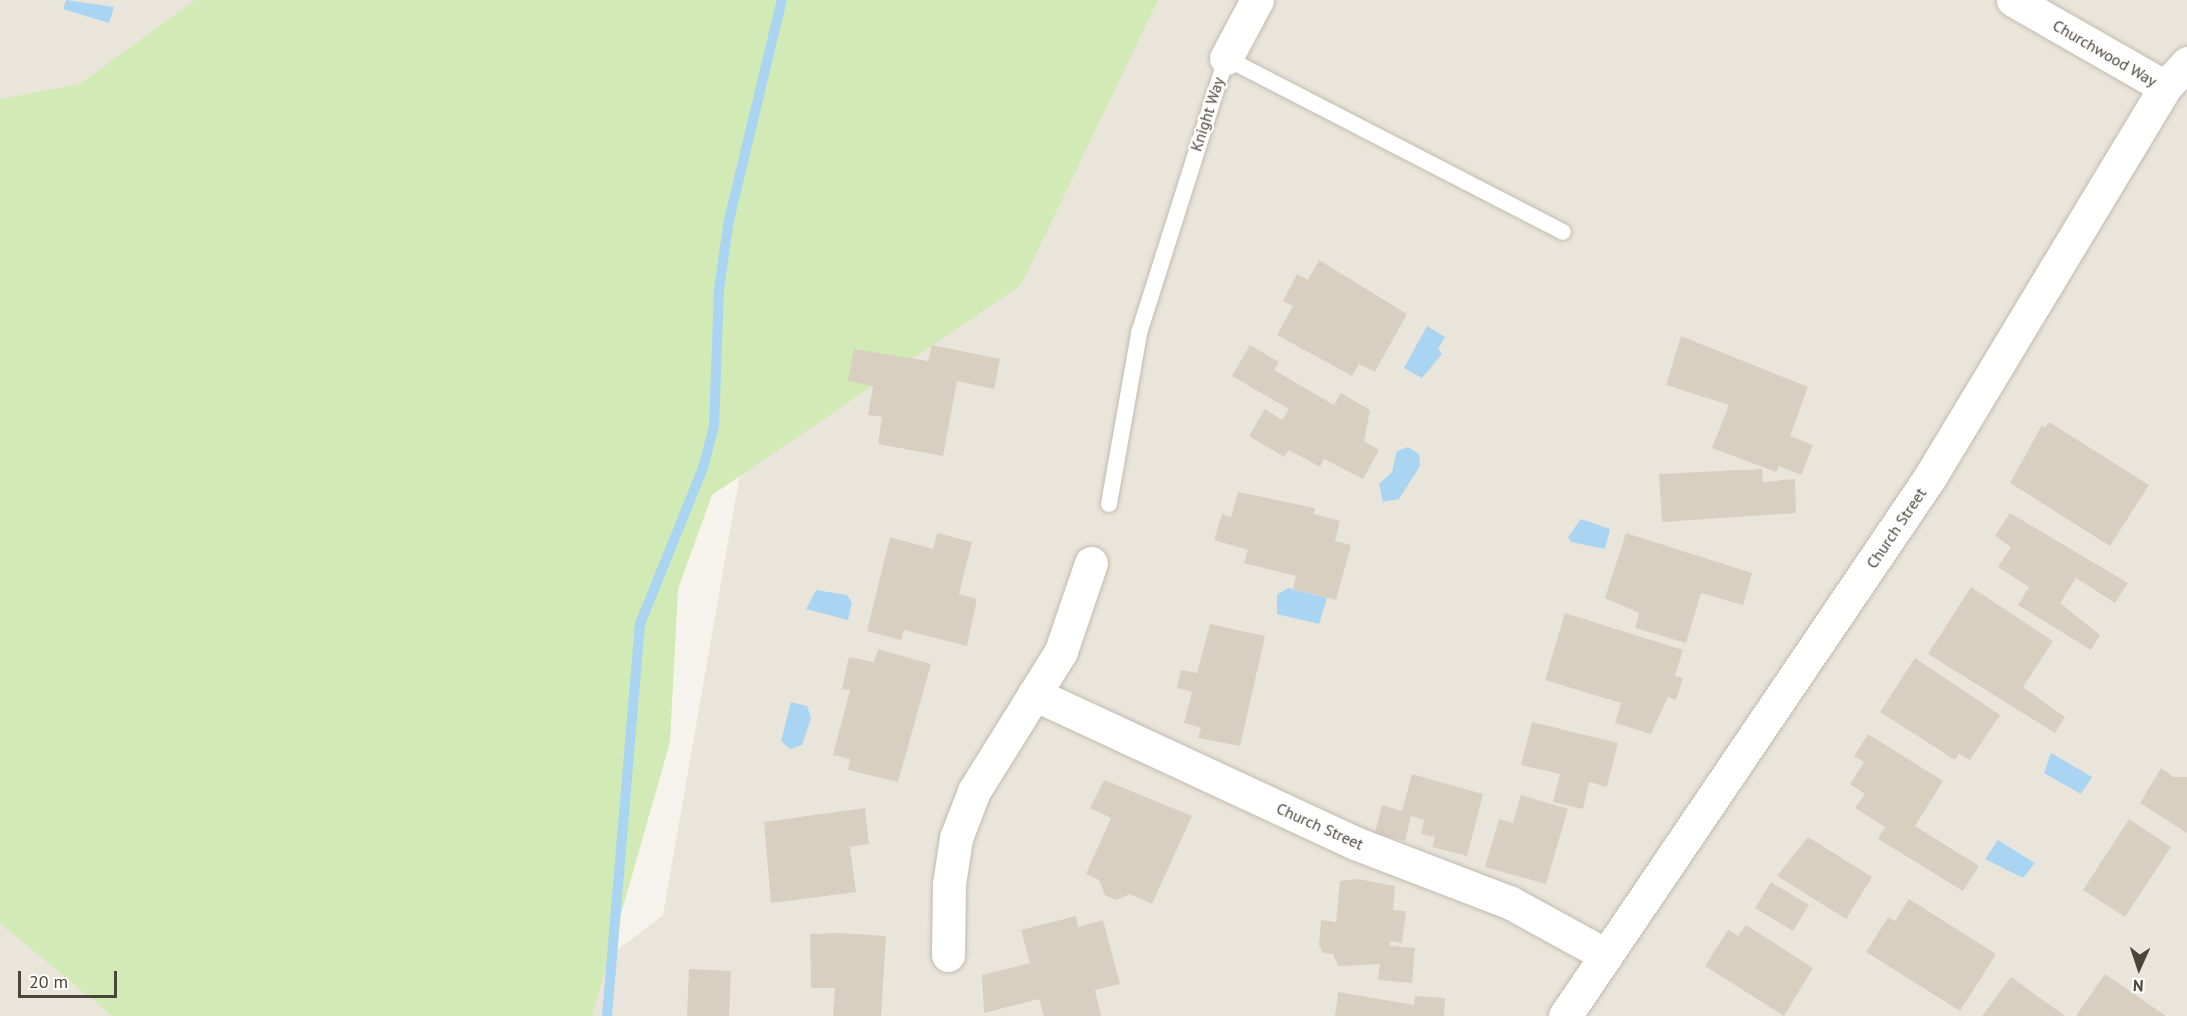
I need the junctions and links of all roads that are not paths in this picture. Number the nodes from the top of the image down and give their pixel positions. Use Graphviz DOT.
graph roads {
  1 [pos="1257,0"];
  2 [pos="2013,0"];
  3 [pos="1226,58"];
  4 [pos="2187,63"];
  5 [pos="2165,87"];
  6 [pos="1563,232"];
  7 [pos="1109,504"];
  8 [pos="1091,563"];
  9 [pos="1034,694"];
  10 [pos="1606,955"];
  11 [pos="948,956"];
  12 [pos="1565,1016"];
  1 -- 3 [label="street"];
  2 -- 5 [label="street, Churchwood Way"];
  3 -- 6 [label="lane, Knight Way"];
  3 -- 7 [label="lane, Knight Way"];
  4 -- 5 [label="street, Church Street"];
  5 -- 10 [label="street, Church Street"];
  8 -- 9 [label="street"];
  9 -- 10 [label="street, Church Street"];
  9 -- 11 [label="street"];
  10 -- 12 [label="street, Church Street"];
}
